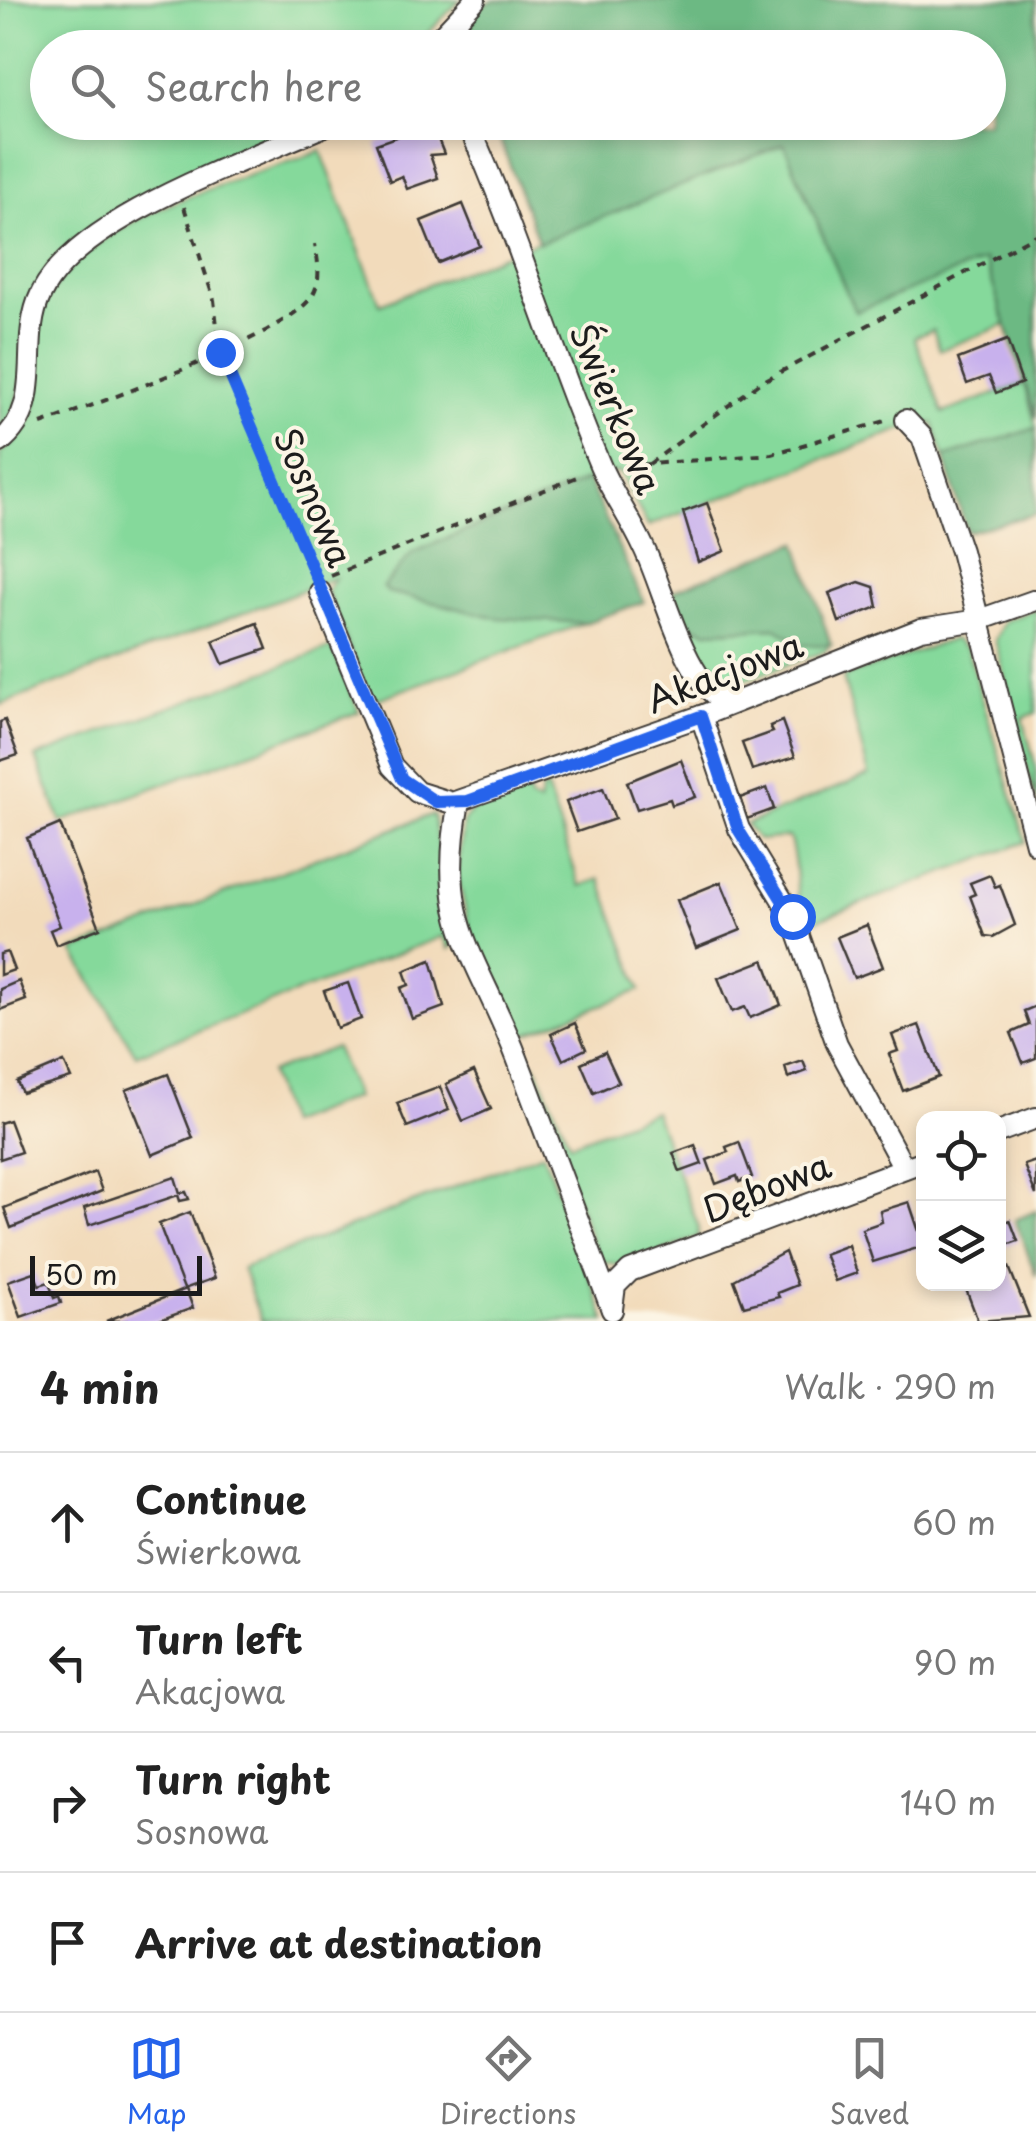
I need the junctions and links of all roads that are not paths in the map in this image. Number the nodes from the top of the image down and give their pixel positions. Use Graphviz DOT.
graph roads {
  1 [pos="475,0"];
  2 [pos="447,30"];
  3 [pos="293,140"];
  4 [pos="475,140"];
  5 [pos="906,420"];
  6 [pos="8,436"];
  7 [pos="320,592"];
  8 [pos="1036,600"];
  9 [pos="980,620"];
  10 [pos="728,704"];
  11 [pos="701,716"];
  12 [pos="436,802"];
  13 [pos="459,802"];
  14 [pos="1036,844"];
  15 [pos="1036,1118"];
  16 [pos="1006,1129"];
  17 [pos="914,1164"];
  18 [pos="614,1315"];
  1 -- 2 [label="street"];
  3 -- 6 [label="street"];
  4 -- 10 [label="street, Świerkowa"];
  5 -- 9 [label="street"];
  7 -- 12 [label="street, Sosnowa"];
  8 -- 9 [label="street, Akacjowa"];
  9 -- 10 [label="street, Akacjowa"];
  9 -- 14 [label="street"];
  10 -- 11 [label="street, Akacjowa"];
  11 -- 13 [label="street, Akacjowa"];
  11 -- 17 [label="street"];
  12 -- 13 [label="street, Akacjowa"];
  13 -- 18 [label="street"];
  15 -- 16 [label="street"];
  17 -- 18 [label="street, Dębowa"];
}
